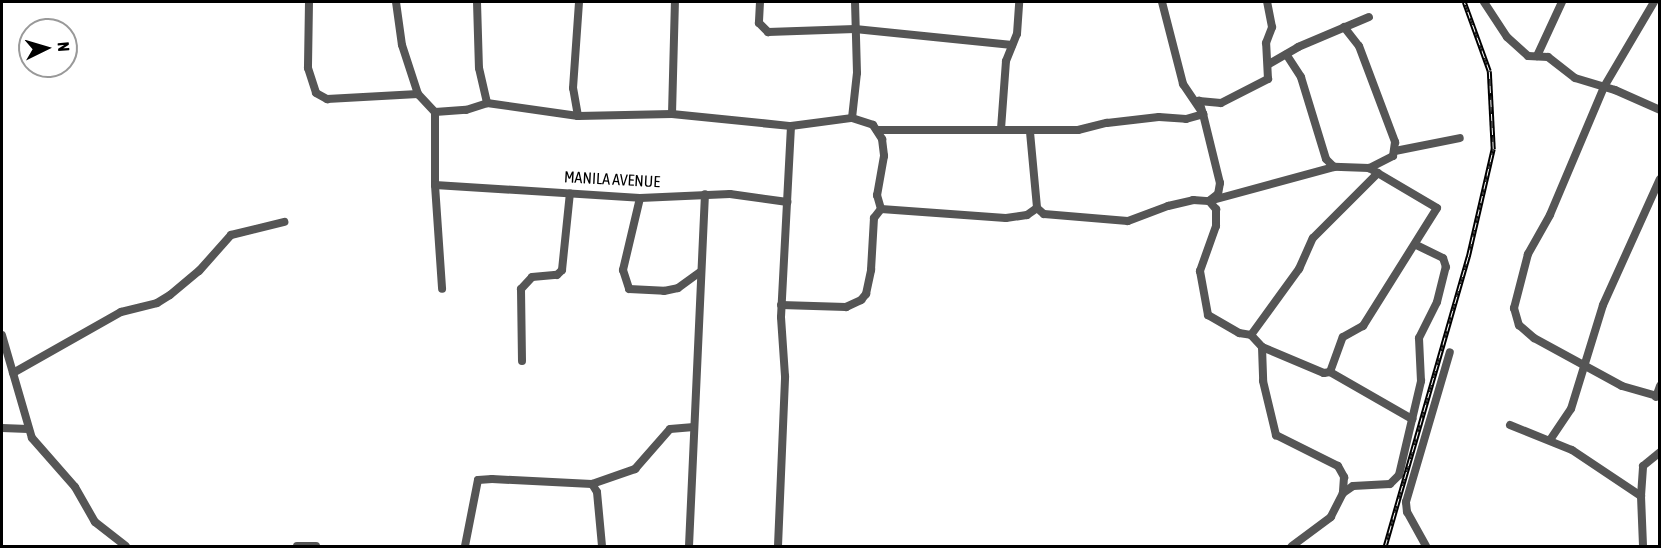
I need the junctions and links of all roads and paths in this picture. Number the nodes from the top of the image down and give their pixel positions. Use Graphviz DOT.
graph roads {
  1 [pos="309,2"];
  2 [pos="396,2"];
  3 [pos="477,2"];
  4 [pos="579,2"];
  5 [pos="675,2"];
  6 [pos="760,2"];
  7 [pos="855,2"];
  8 [pos="1020,2"];
  9 [pos="1162,2"];
  10 [pos="1267,2"];
  11 [pos="1484,2"];
  12 [pos="1562,2"];
  13 [pos="1654,2"];
  14 [pos="1369,17"];
  15 [pos="1344,27"];
  16 [pos="855,29"];
  17 [pos="1012,45"];
  18 [pos="1286,54"];
  19 [pos="1537,56"];
  20 [pos="1269,64"];
  21 [pos="1604,87"];
  22 [pos="418,94"];
  23 [pos="487,104"];
  24 [pos="1659,110"];
  25 [pos="435,112"];
  26 [pos="672,114"];
  27 [pos="1203,114"];
  28 [pos="578,116"];
  29 [pos="852,118"];
  30 [pos="791,126"];
  31 [pos="1001,129"];
  32 [pos="877,130"];
  33 [pos="1030,132"];
  34 [pos="1460,138"];
  35 [pos="1395,151"];
  36 [pos="1334,167"];
  37 [pos="1369,168"];
  38 [pos="1378,173"];
  39 [pos="1659,178"];
  40 [pos="435,185"];
  41 [pos="570,193"];
  42 [pos="705,194"];
  43 [pos="640,198"];
  44 [pos="1209,201"];
  45 [pos="787,202"];
  46 [pos="1037,208"];
  47 [pos="881,209"];
  48 [pos="284,222"];
  49 [pos="1416,245"];
  50 [pos="700,272"];
  51 [pos="442,289"];
  52 [pos="781,305"];
  53 [pos="2,335"];
  54 [pos="1251,335"];
  55 [pos="1262,347"];
  56 [pos="1450,352"];
  57 [pos="522,361"];
  58 [pos="1583,364"];
  59 [pos="1330,372"];
  60 [pos="13,373"];
  61 [pos="1659,386"];
  62 [pos="1658,399"];
  63 [pos="1412,419"];
  64 [pos="1510,425"];
  65 [pos="694,427"];
  66 [pos="2,428"];
  67 [pos="28,429"];
  68 [pos="1550,440"];
  69 [pos="1659,452"];
  70 [pos="592,484"];
  71 [pos="1343,493"];
  72 [pos="1641,496"];
  73 [pos="126,546"];
  74 [pos="297,546"];
  75 [pos="316,546"];
  76 [pos="465,546"];
  77 [pos="602,546"];
  78 [pos="688,546"];
  79 [pos="778,546"];
  80 [pos="1292,546"];
  81 [pos="1426,546"];
  82 [pos="1643,546"];
  1 -- 22 [label="street"];
  2 -- 22 [label="street"];
  3 -- 23 [label="street"];
  4 -- 28 [label="street"];
  5 -- 26 [label="street"];
  6 -- 16 [label="street"];
  7 -- 16 [label="street"];
  8 -- 17 [label="street"];
  9 -- 27 [label="street"];
  10 -- 20 [label="street"];
  11 -- 19 [label="street"];
  12 -- 19 [label="street"];
  13 -- 21 [label="street"];
  14 -- 15 [label="street"];
  15 -- 18 [label="street"];
  15 -- 35 [label="street"];
  16 -- 17 [label="street"];
  16 -- 29 [label="street"];
  17 -- 31 [label="street"];
  18 -- 20 [label="street"];
  18 -- 36 [label="street"];
  19 -- 21 [label="street"];
  20 -- 27 [label="street"];
  21 -- 24 [label="street"];
  21 -- 58 [label="street"];
  22 -- 25 [label="street"];
  23 -- 25 [label="street"];
  23 -- 28 [label="street"];
  25 -- 40 [label="street"];
  26 -- 28 [label="street"];
  26 -- 30 [label="street"];
  27 -- 33 [label="street"];
  27 -- 44 [label="street"];
  29 -- 30 [label="street"];
  29 -- 32 [label="street"];
  30 -- 45 [label="street"];
  31 -- 32 [label="street"];
  31 -- 33 [label="street"];
  32 -- 47 [label="street"];
  33 -- 46 [label="street"];
  34 -- 35 [label="street"];
  35 -- 37 [label="street"];
  36 -- 37 [label="street"];
  36 -- 44 [label="street"];
  37 -- 38 [label="street"];
  38 -- 49 [label="street"];
  38 -- 54 [label="street"];
  39 -- 58 [label="street"];
  40 -- 41 [label="street, MANILA AVENUE"];
  40 -- 51 [label="street"];
  41 -- 43 [label="street, MANILA AVENUE"];
  41 -- 57 [label="street"];
  42 -- 43 [label="street, MANILA AVENUE"];
  42 -- 45 [label="street, MANILA AVENUE"];
  42 -- 50 [label="street"];
  43 -- 50 [label="street"];
  44 -- 46 [label="street"];
  44 -- 54 [label="street"];
  45 -- 52 [label="street"];
  46 -- 47 [label="street"];
  47 -- 52 [label="street"];
  48 -- 60 [label="street"];
  49 -- 59 [label="street"];
  49 -- 63 [label="street"];
  50 -- 65 [label="street"];
  52 -- 79 [label="street"];
  53 -- 60 [label="street"];
  54 -- 55 [label="street"];
  55 -- 59 [label="street"];
  55 -- 71 [label="street"];
  56 -- 81 [label="street"];
  58 -- 62 [label="street"];
  58 -- 68 [label="street"];
  59 -- 63 [label="street"];
  60 -- 67 [label="street"];
  61 -- 62 [label="street"];
  63 -- 71 [label="street"];
  64 -- 68 [label="street"];
  65 -- 70 [label="street"];
  65 -- 78 [label="street"];
  66 -- 67 [label="street"];
  67 -- 73 [label="street"];
  68 -- 72 [label="street"];
  69 -- 72 [label="street"];
  70 -- 76 [label="street"];
  70 -- 77 [label="street"];
  71 -- 80 [label="street"];
  72 -- 82 [label="street"];
  74 -- 75 [label="street"];
}
